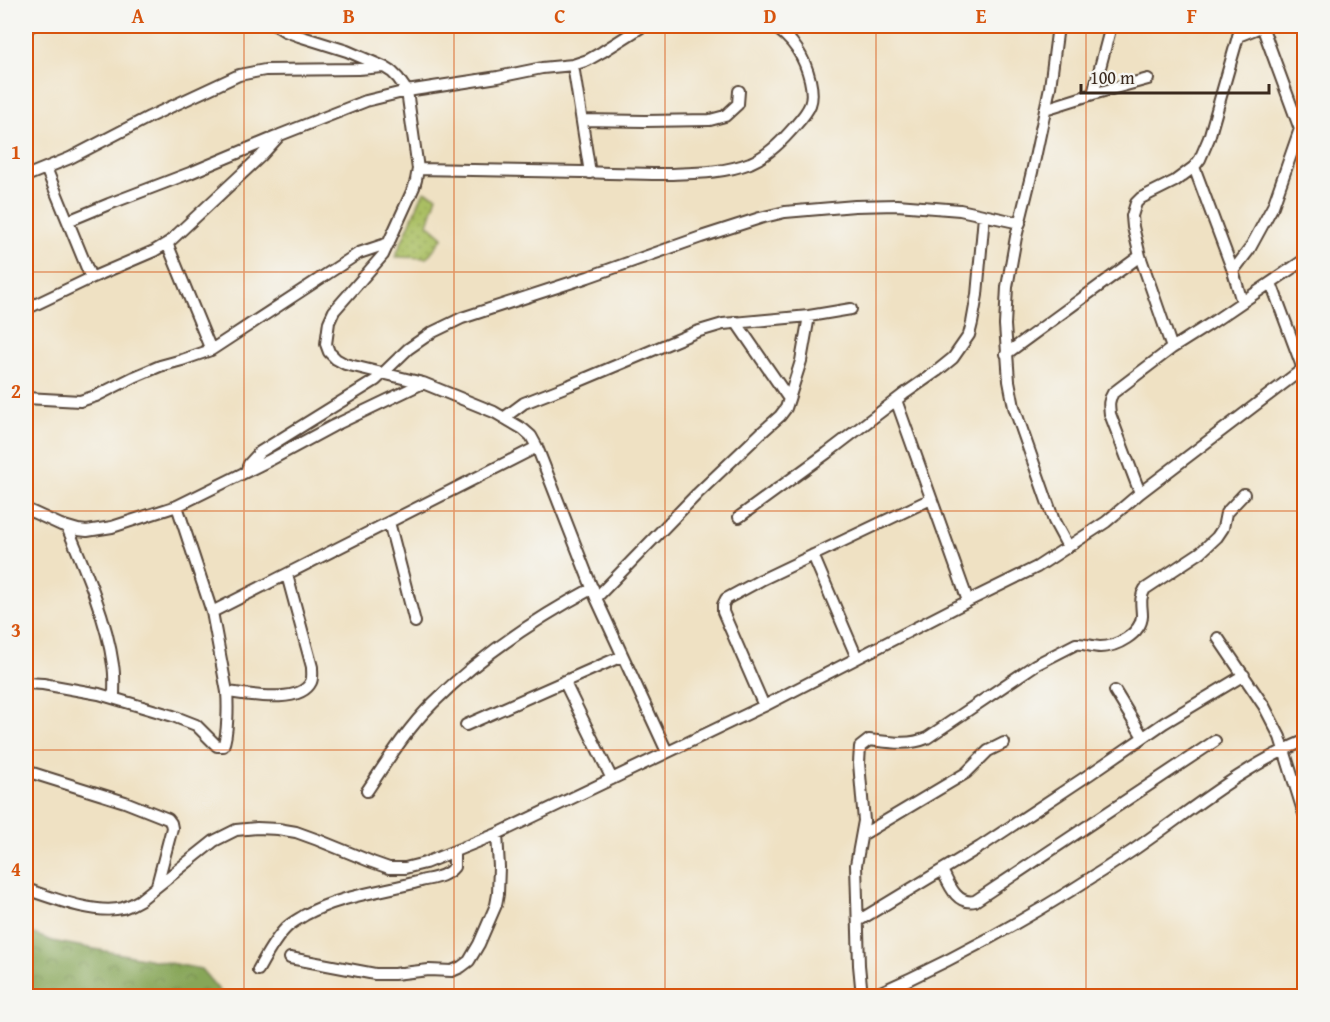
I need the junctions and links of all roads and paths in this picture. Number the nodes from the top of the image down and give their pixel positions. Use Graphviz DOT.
graph roads {
  1 [pos="31,26"];
  2 [pos="277,26"];
  3 [pos="643,26"];
  4 [pos="772,26"];
  5 [pos="1058,26"];
  6 [pos="1111,26"];
  7 [pos="1262,26"];
  8 [pos="26,29"];
  9 [pos="1239,31"];
  10 [pos="573,64"];
  11 [pos="384,67"];
  12 [pos="1148,79"];
  13 [pos="407,91"];
  14 [pos="739,91"];
  15 [pos="1093,94"];
  16 [pos="1045,109"];
  17 [pos="582,120"];
  18 [pos="1300,129"];
  19 [pos="280,135"];
  20 [pos="1305,140"];
  21 [pos="1194,167"];
  22 [pos="46,168"];
  23 [pos="418,169"];
  24 [pos="590,173"];
  25 [pos="26,176"];
  26 [pos="984,216"];
  27 [pos="68,221"];
  28 [pos="1020,223"];
  29 [pos="167,243"];
  30 [pos="389,243"];
  31 [pos="1140,256"];
  32 [pos="1305,260"];
  33 [pos="1233,271"];
  34 [pos="91,278"];
  35 [pos="1270,283"];
  36 [pos="1242,302"];
  37 [pos="26,309"];
  38 [pos="851,309"];
  39 [pos="809,316"];
  40 [pos="736,322"];
  41 [pos="1172,348"];
  42 [pos="211,350"];
  43 [pos="1006,354"];
  44 [pos="1304,369"];
  45 [pos="383,372"];
  46 [pos="423,383"];
  47 [pos="26,398"];
  48 [pos="789,399"];
  49 [pos="897,400"];
  50 [pos="505,417"];
  51 [pos="537,447"];
  52 [pos="246,472"];
  53 [pos="1140,493"];
  54 [pos="1244,494"];
  55 [pos="931,499"];
  56 [pos="177,506"];
  57 [pos="26,509"];
  58 [pos="739,517"];
  59 [pos="389,522"];
  60 [pos="67,527"];
  61 [pos="1068,547"];
  62 [pos="813,555"];
  63 [pos="287,575"];
  64 [pos="595,593"];
  65 [pos="968,601"];
  66 [pos="212,612"];
  67 [pos="415,622"];
  68 [pos="1218,638"];
  69 [pos="622,656"];
  70 [pos="857,658"];
  71 [pos="1244,675"];
  72 [pos="564,681"];
  73 [pos="26,682"];
  74 [pos="1115,691"];
  75 [pos="227,692"];
  76 [pos="114,697"];
  77 [pos="764,706"];
  78 [pos="466,725"];
  79 [pos="1143,737"];
  80 [pos="1215,741"];
  81 [pos="1305,741"];
  82 [pos="1004,743"];
  83 [pos="1284,750"];
  84 [pos="667,753"];
  85 [pos="26,771"];
  86 [pos="612,779"];
  87 [pos="367,791"];
  88 [pos="1305,814"];
  89 [pos="497,834"];
  90 [pos="862,835"];
  91 [pos="454,852"];
  92 [pos="942,870"];
  93 [pos="157,886"];
  94 [pos="26,889"];
  95 [pos="858,921"];
  96 [pos="290,958"];
  97 [pos="258,970"];
  98 [pos="862,996"];
  99 [pos="872,996"];
  1 -- 8 [label="street"];
  2 -- 11 [label="street"];
  3 -- 10 [label="street"];
  4 -- 24 [label="street"];
  5 -- 16 [label="street"];
  6 -- 15 [label="street"];
  7 -- 9 [label="street"];
  7 -- 18 [label="street"];
  9 -- 21 [label="street"];
  10 -- 13 [label="street"];
  10 -- 17 [label="street"];
  11 -- 13 [label="street"];
  11 -- 22 [label="street"];
  12 -- 15 [label="street"];
  13 -- 19 [label="street"];
  13 -- 23 [label="street"];
  14 -- 17 [label="street"];
  15 -- 16 [label="street"];
  16 -- 28 [label="street"];
  17 -- 24 [label="street"];
  18 -- 20 [label="street"];
  18 -- 33 [label="street"];
  19 -- 27 [label="street"];
  19 -- 29 [label="street"];
  21 -- 31 [label="street"];
  21 -- 33 [label="street"];
  22 -- 25 [label="street"];
  22 -- 27 [label="street"];
  23 -- 24 [label="street"];
  23 -- 30 [label="street"];
  26 -- 28 [label="street"];
  26 -- 45 [label="street"];
  26 -- 49 [label="street"];
  27 -- 34 [label="street"];
  28 -- 43 [label="street"];
  29 -- 34 [label="street"];
  29 -- 42 [label="street"];
  30 -- 42 [label="street"];
  30 -- 45 [label="street"];
  31 -- 41 [label="street"];
  31 -- 43 [label="street"];
  32 -- 35 [label="street"];
  33 -- 36 [label="street"];
  34 -- 37 [label="street"];
  35 -- 36 [label="street"];
  35 -- 44 [label="street"];
  36 -- 41 [label="street"];
  38 -- 39 [label="street"];
  39 -- 40 [label="street"];
  39 -- 48 [label="street"];
  40 -- 48 [label="street"];
  40 -- 50 [label="street"];
  41 -- 53 [label="street"];
  42 -- 47 [label="street"];
  43 -- 61 [label="street"];
  44 -- 53 [label="street"];
  45 -- 46 [label="street"];
  45 -- 52 [label="street"];
  46 -- 50 [label="street"];
  46 -- 52 [label="street"];
  48 -- 64 [label="street"];
  49 -- 55 [label="street"];
  49 -- 58 [label="street"];
  50 -- 51 [label="street"];
  51 -- 59 [label="street"];
  51 -- 64 [label="street"];
  52 -- 56 [label="street"];
  53 -- 61 [label="street"];
  54 -- 90 [label="street"];
  55 -- 62 [label="street"];
  55 -- 65 [label="street"];
  56 -- 60 [label="street"];
  56 -- 66 [label="street"];
  57 -- 60 [label="street"];
  59 -- 63 [label="street"];
  59 -- 67 [label="street"];
  60 -- 76 [label="street"];
  61 -- 65 [label="street"];
  62 -- 70 [label="street"];
  62 -- 77 [label="street"];
  63 -- 66 [label="street"];
  63 -- 75 [label="street"];
  64 -- 69 [label="street"];
  64 -- 87 [label="street"];
  65 -- 70 [label="street"];
  66 -- 75 [label="street"];
  68 -- 71 [label="street"];
  69 -- 72 [label="street"];
  69 -- 84 [label="street"];
  70 -- 77 [label="street"];
  71 -- 79 [label="street"];
  71 -- 83 [label="street"];
  72 -- 78 [label="street"];
  72 -- 86 [label="street"];
  73 -- 76 [label="street"];
  74 -- 79 [label="street"];
  75 -- 76 [label="street"];
  77 -- 84 [label="street"];
  79 -- 92 [label="street"];
  80 -- 92 [label="street"];
  81 -- 83 [label="street"];
  82 -- 90 [label="street"];
  83 -- 88 [label="street"];
  83 -- 99 [label="street"];
  84 -- 86 [label="street"];
  85 -- 93 [label="street"];
  86 -- 89 [label="street"];
  89 -- 91 [label="street"];
  89 -- 96 [label="street"];
  90 -- 95 [label="street"];
  91 -- 93 [label="street"];
  91 -- 97 [label="street"];
  92 -- 95 [label="street"];
  93 -- 94 [label="street"];
  95 -- 98 [label="street"];
}
